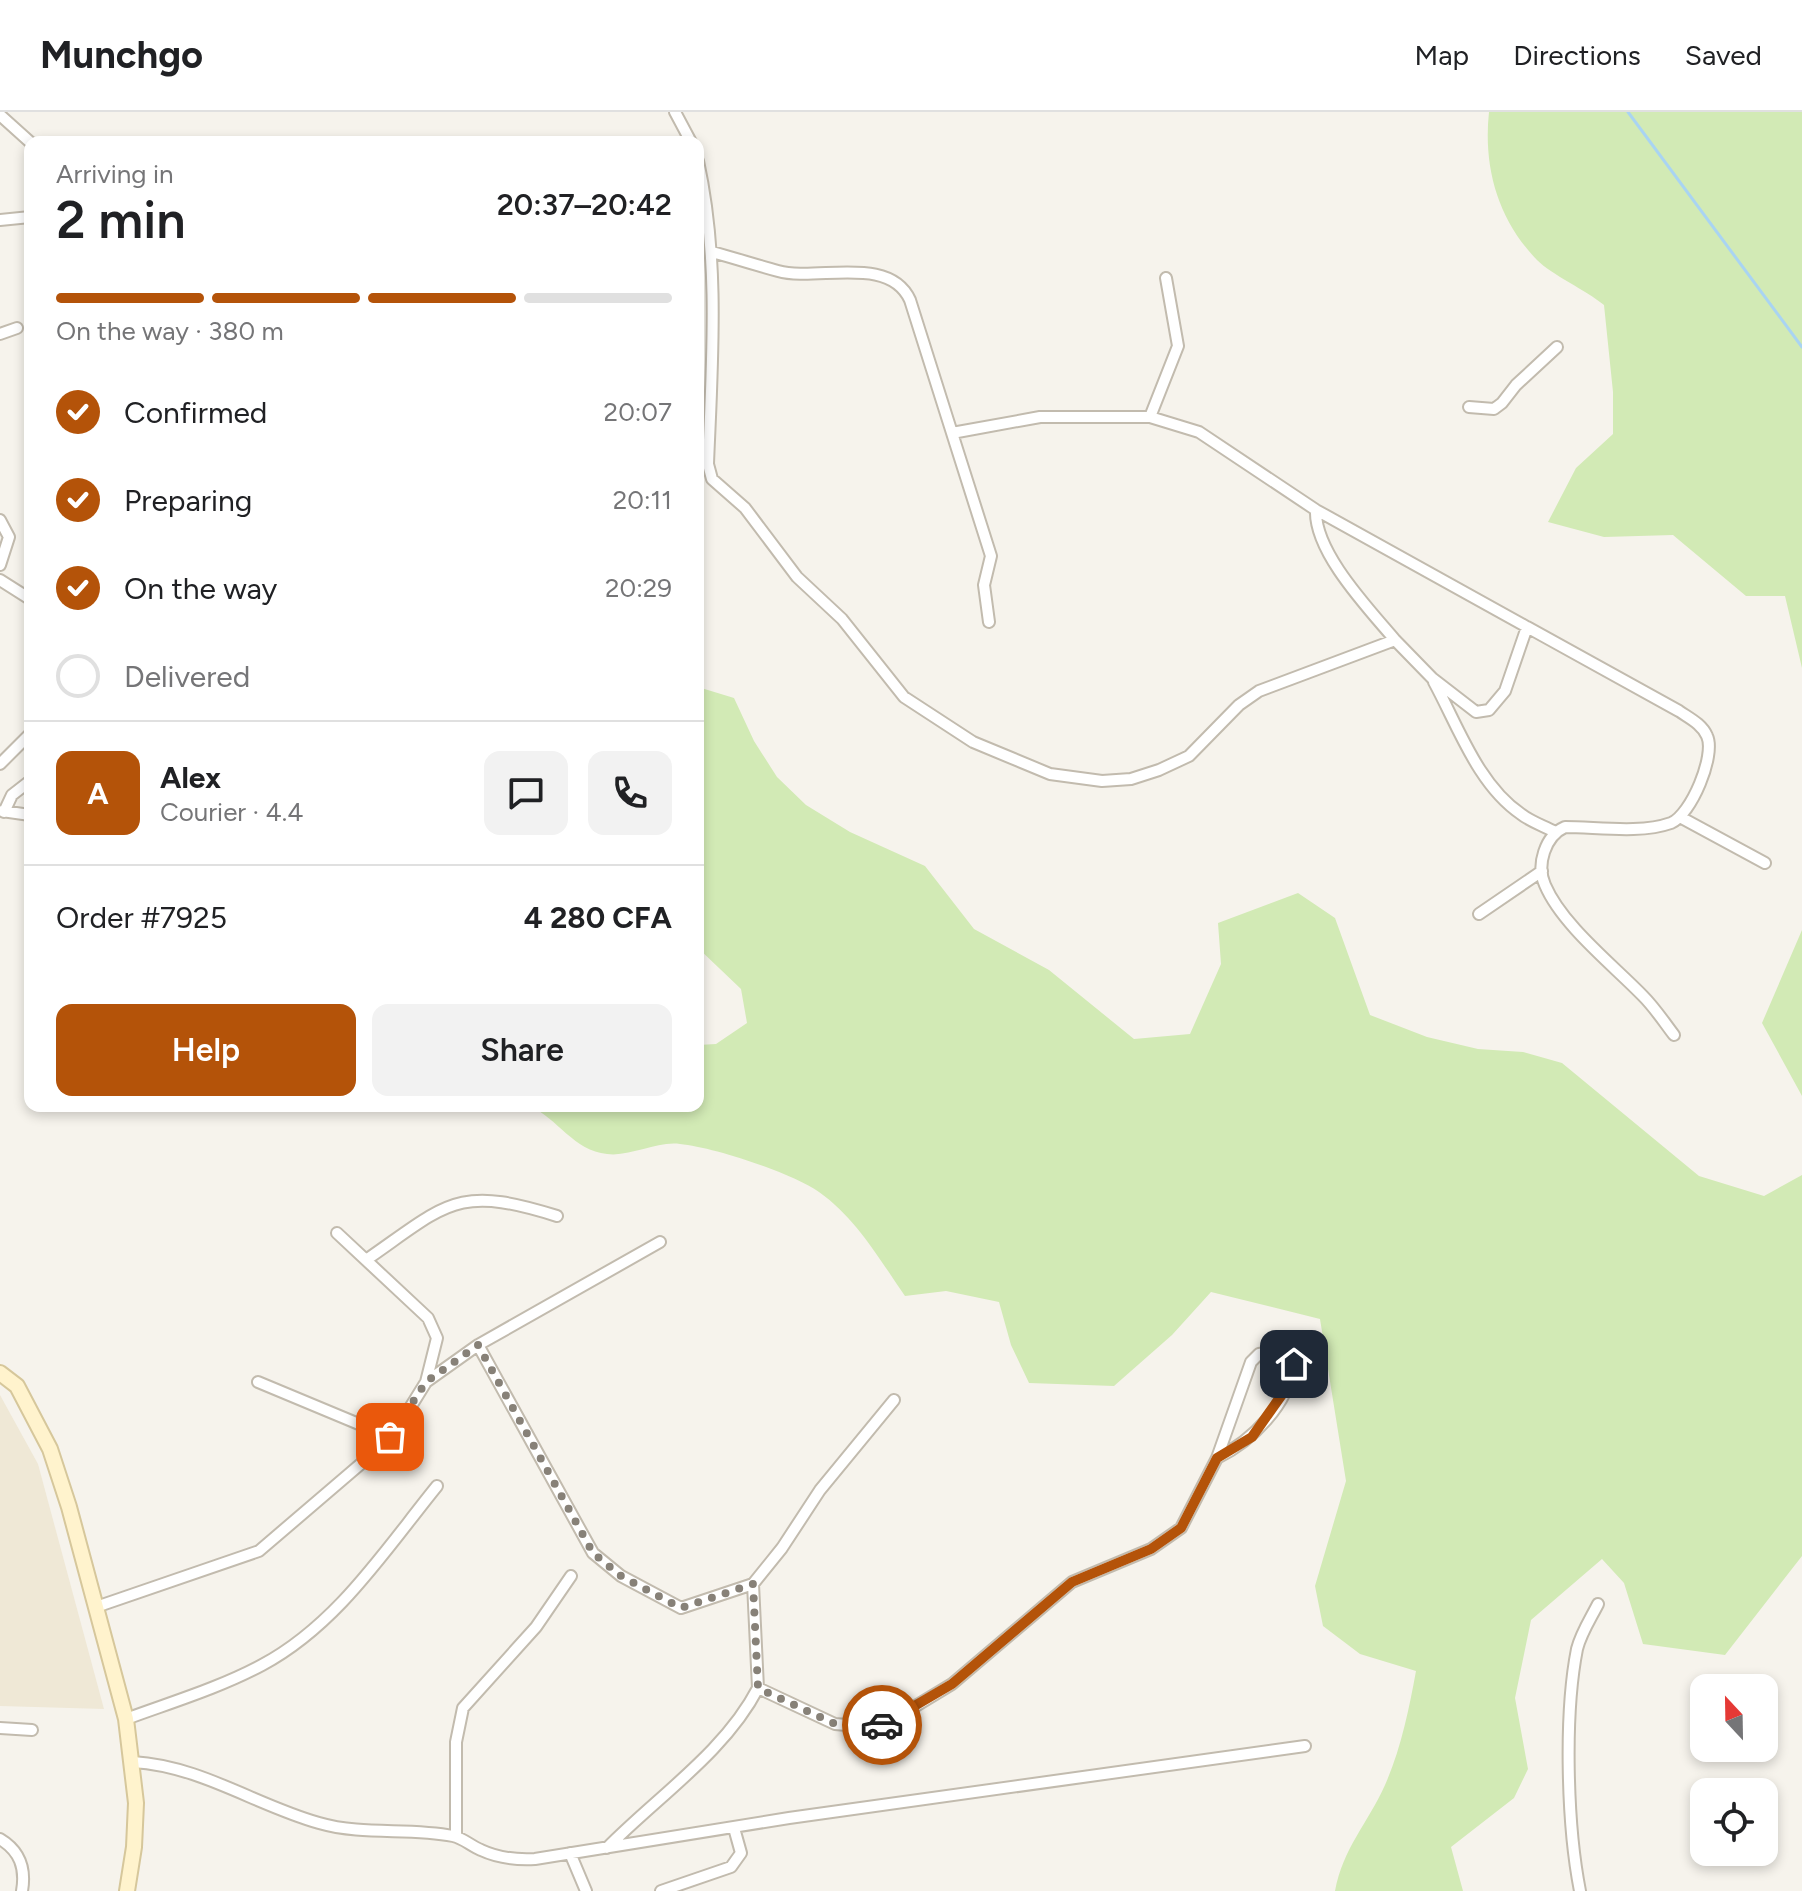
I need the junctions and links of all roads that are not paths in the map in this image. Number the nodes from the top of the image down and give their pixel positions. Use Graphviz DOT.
graph roads {
  1 [pos="675,112"];
  2 [pos="0,115"];
  3 [pos="688,136"];
  4 [pos="24,137"];
  5 [pos="704,188"];
  6 [pos="24,218"];
  7 [pos="0,220"];
  8 [pos="712,252"];
  9 [pos="1166,278"];
  10 [pos="17,328"];
  11 [pos="0,334"];
  12 [pos="1557,347"];
  13 [pos="1469,407"];
  14 [pos="1150,417"];
  15 [pos="952,433"];
  16 [pos="1316,510"];
  17 [pos="0,520"];
  18 [pos="0,565"];
  19 [pos="0,580"];
  20 [pos="24,595"];
  21 [pos="989,622"];
  22 [pos="1527,627"];
  23 [pos="1395,640"];
  24 [pos="1432,678"];
  25 [pos="24,740"];
  26 [pos="0,764"];
  27 [pos="24,786"];
  28 [pos="2,811"];
  29 [pos="24,814"];
  30 [pos="1680,817"];
  31 [pos="1555,832"];
  32 [pos="1765,863"];
  33 [pos="1542,871"];
  34 [pos="1479,914"];
  35 [pos="1674,1035"];
  36 [pos="557,1216"];
  37 [pos="337,1233"];
  38 [pos="660,1242"];
  39 [pos="366,1260"];
  40 [pos="478,1345"];
  41 [pos="0,1373"];
  42 [pos="258,1382"];
  43 [pos="426,1382"];
  44 [pos="894,1400"];
  45 [pos="390,1437"];
  46 [pos="1217,1458"];
  47 [pos="437,1486"];
  48 [pos="571,1576"];
  49 [pos="753,1584"];
  50 [pos="1598,1604"];
  51 [pos="96,1607"];
  52 [pos="758,1688"];
  53 [pos="126,1719"];
  54 [pos="0,1728"];
  55 [pos="32,1730"];
  56 [pos="1305,1746"];
  57 [pos="133,1762"];
  58 [pos="734,1828"];
  59 [pos="456,1836"];
  60 [pos="0,1839"];
  61 [pos="607,1848"];
  62 [pos="570,1853"];
  63 [pos="22,1891"];
  64 [pos="127,1891"];
  65 [pos="586,1891"];
  66 [pos="661,1891"];
  67 [pos="1580,1891"];
  1 -- 3 [label="street"];
  2 -- 4 [label="street"];
  5 -- 8 [label="street"];
  6 -- 7 [label="street"];
  8 -- 15 [label="street"];
  8 -- 23 [label="street"];
  9 -- 14 [label="street"];
  10 -- 11 [label="street"];
  12 -- 13 [label="street"];
  14 -- 15 [label="street"];
  14 -- 16 [label="street"];
  15 -- 21 [label="street"];
  16 -- 22 [label="street"];
  16 -- 23 [label="street"];
  17 -- 18 [label="street"];
  19 -- 20 [label="street"];
  22 -- 24 [label="street"];
  22 -- 30 [label="street"];
  23 -- 24 [label="street"];
  24 -- 31 [label="street"];
  25 -- 26 [label="street"];
  27 -- 28 [label="street"];
  28 -- 29 [label="street"];
  30 -- 31 [label="street"];
  30 -- 32 [label="street"];
  31 -- 33 [label="street"];
  33 -- 34 [label="street"];
  33 -- 35 [label="street"];
  36 -- 39 [label="street"];
  37 -- 39 [label="street"];
  38 -- 40 [label="street"];
  39 -- 43 [label="street"];
  40 -- 43 [label="street"];
  40 -- 49 [label="street"];
  41 -- 51 [label="street"];
  42 -- 45 [label="street"];
  43 -- 45 [label="street"];
  44 -- 49 [label="street"];
  45 -- 51 [label="street"];
  46 -- 46 [label="street"];
  46 -- 52 [label="street"];
  47 -- 53 [label="street"];
  48 -- 59 [label="street"];
  49 -- 52 [label="street"];
  50 -- 67 [label="street"];
  51 -- 53 [label="street"];
  52 -- 61 [label="street"];
  53 -- 57 [label="street"];
  54 -- 55 [label="street"];
  56 -- 58 [label="street"];
  57 -- 59 [label="street"];
  57 -- 64 [label="street"];
  58 -- 61 [label="street"];
  58 -- 66 [label="street"];
  59 -- 62 [label="street"];
  60 -- 63 [label="street"];
  61 -- 62 [label="street"];
  62 -- 65 [label="street"];
}
